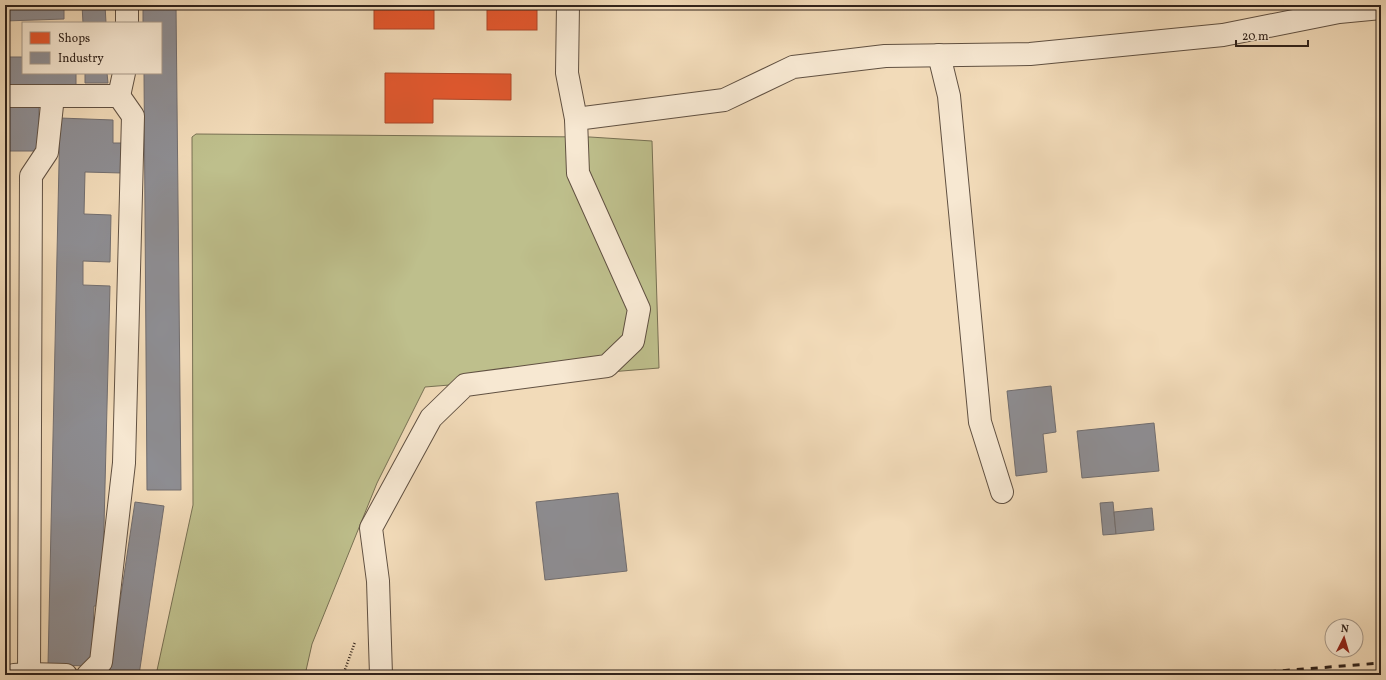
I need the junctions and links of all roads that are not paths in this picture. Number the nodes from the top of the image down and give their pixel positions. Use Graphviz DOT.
graph roads {
  1 [pos="127,5"];
  2 [pos="568,5"];
  3 [pos="1381,8"];
  4 [pos="127,22"];
  5 [pos="939,56"];
  6 [pos="124,74"];
  7 [pos="5,96"];
  8 [pos="53,96"];
  9 [pos="119,96"];
  10 [pos="576,119"];
  11 [pos="1002,492"];
  12 [pos="21,675"];
  13 [pos="66,675"];
  14 [pos="88,675"];
  15 [pos="381,675"];
  1 -- 4 [label="lane"];
  2 -- 10 [label="lane"];
  3 -- 5 [label="lane"];
  5 -- 10 [label="lane"];
  5 -- 11 [label="lane"];
  6 -- 9 [label="lane"];
  7 -- 8 [label="lane"];
  8 -- 9 [label="lane"];
  8 -- 12 [label="lane"];
  9 -- 14 [label="lane"];
  10 -- 15 [label="lane"];
  12 -- 13 [label="lane"];
}
